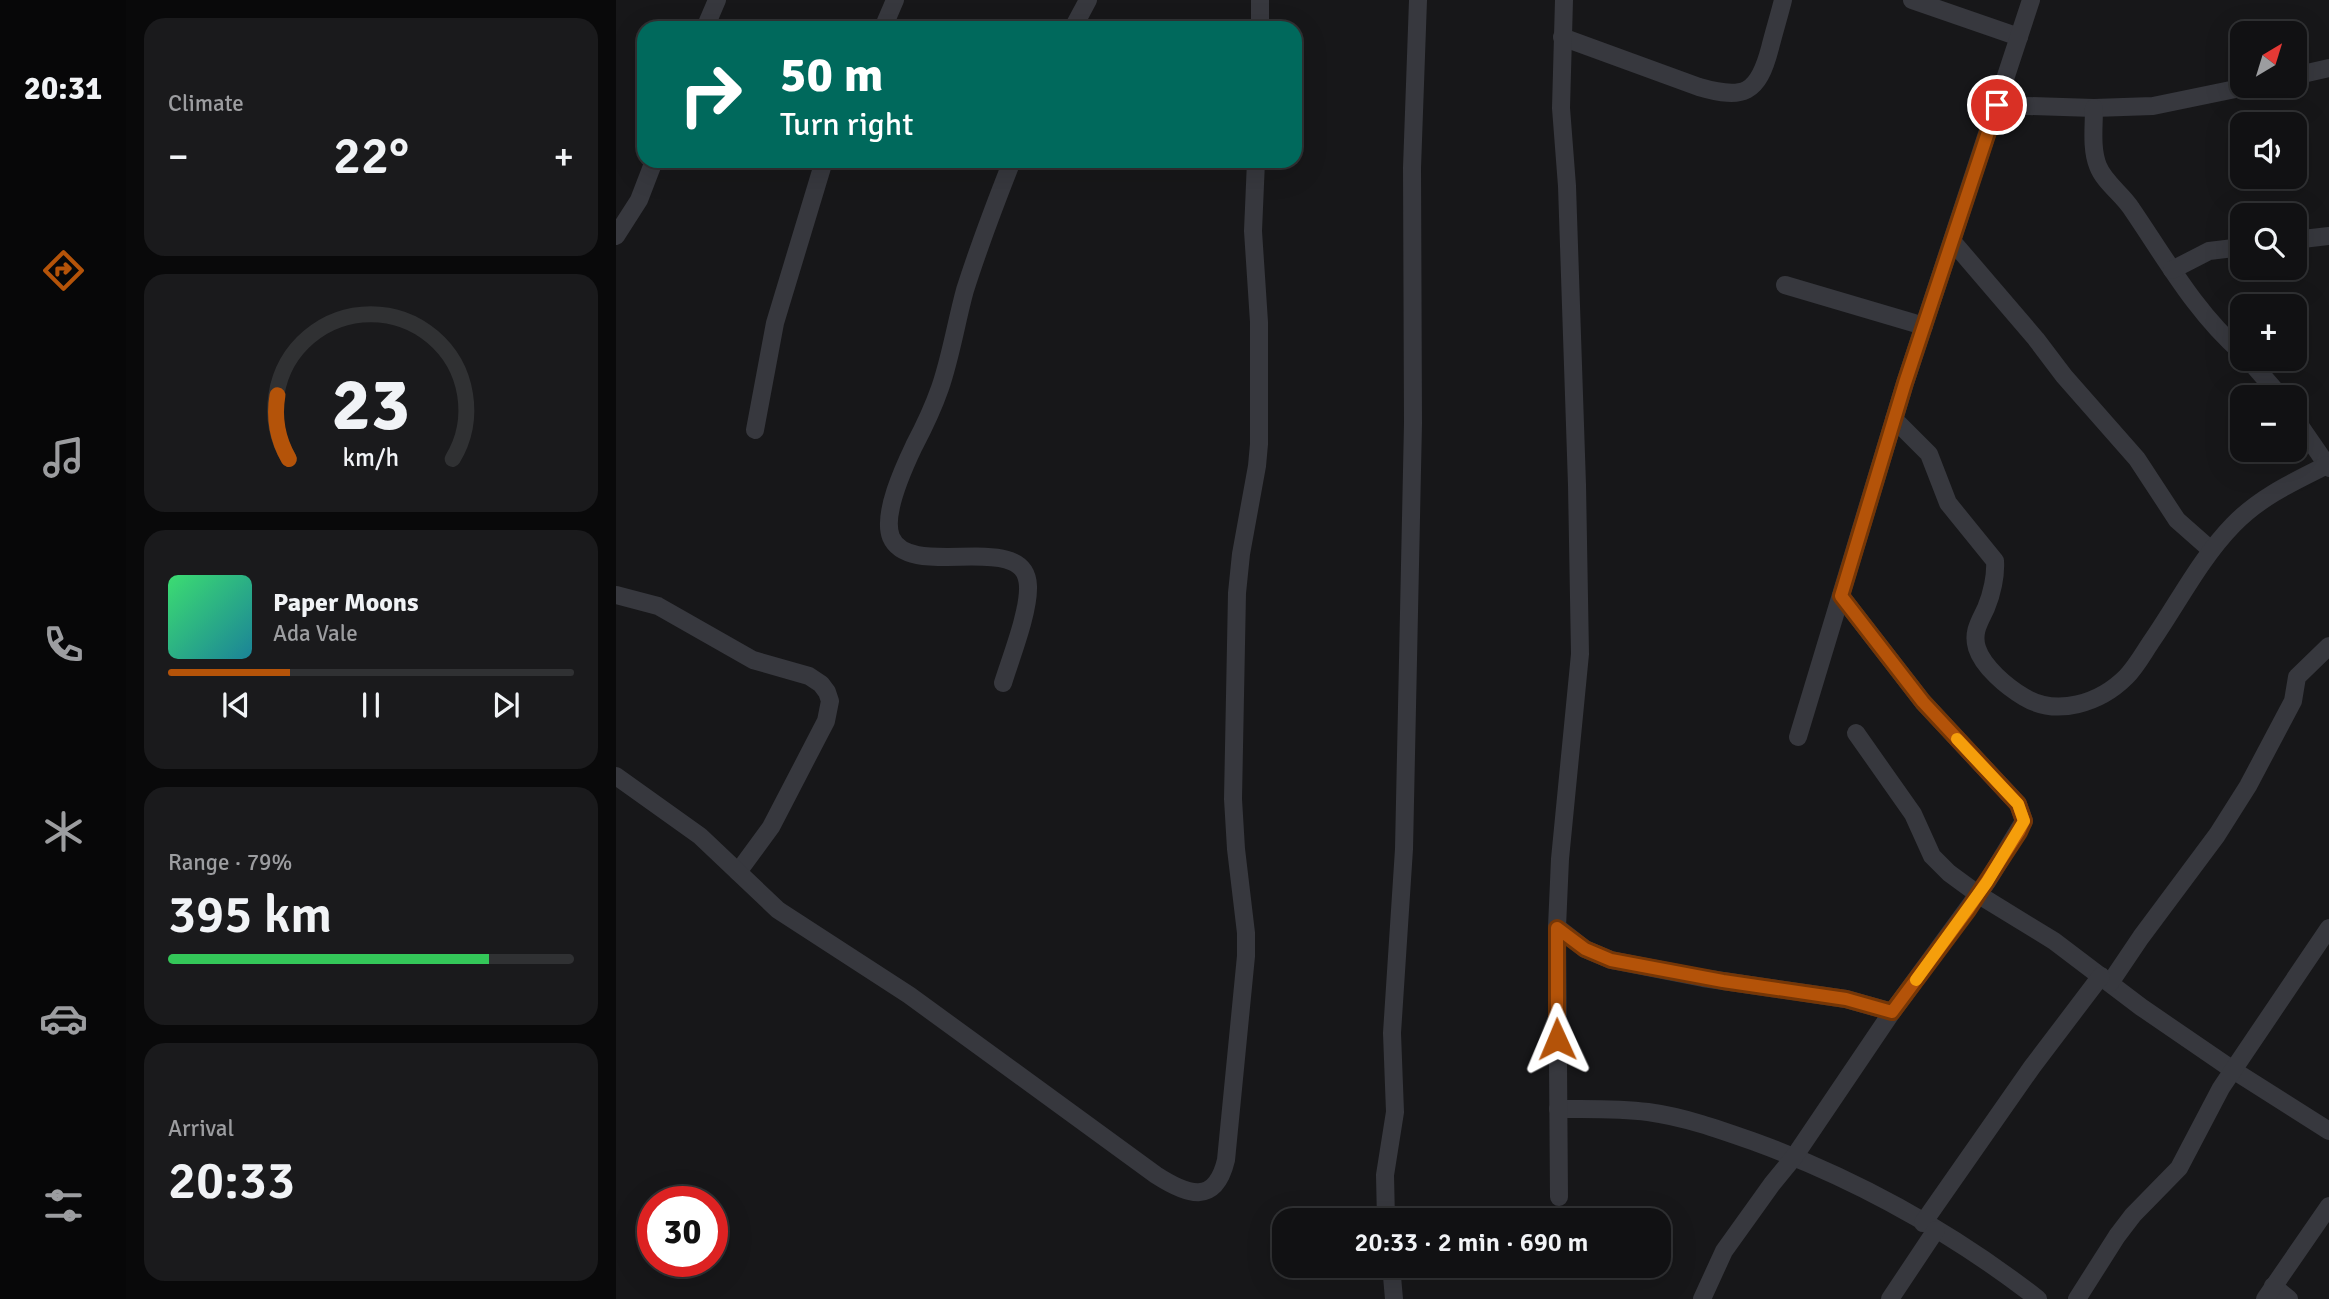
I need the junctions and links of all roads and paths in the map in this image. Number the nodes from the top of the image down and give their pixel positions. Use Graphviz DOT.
graph roads {
  1 [pos="717,0"];
  2 [pos="895,0"];
  3 [pos="1088,0"];
  4 [pos="1260,0"];
  5 [pos="1418,0"];
  6 [pos="1564,0"];
  7 [pos="1783,0"];
  8 [pos="1912,0"];
  9 [pos="2031,0"];
  10 [pos="708,21"];
  11 [pos="886,21"];
  12 [pos="1077,21"];
  13 [pos="1260,21"];
  14 [pos="1562,37"];
  15 [pos="2019,37"];
  16 [pos="2329,68"];
  17 [pos="2307,73"];
  18 [pos="2230,90"];
  19 [pos="1997,105"];
  20 [pos="2094,107"];
  21 [pos="651,168"];
  22 [pos="822,168"];
  23 [pos="1009,168"];
  24 [pos="1256,168"];
  25 [pos="616,236"];
  26 [pos="2329,236"];
  27 [pos="2307,239"];
  28 [pos="1953,242"];
  29 [pos="2230,248"];
  30 [pos="2172,270"];
  31 [pos="1785,285"];
  32 [pos="1924,326"];
  33 [pos="2230,342"];
  34 [pos="2258,371"];
  35 [pos="2271,385"];
  36 [pos="1895,419"];
  37 [pos="755,430"];
  38 [pos="2307,436"];
  39 [pos="2328,466"];
  40 [pos="2211,550"];
  41 [pos="616,596"];
  42 [pos="1841,596"];
  43 [pos="2329,646"];
  44 [pos="1003,683"];
  45 [pos="1856,733"];
  46 [pos="1798,737"];
  47 [pos="616,776"];
  48 [pos="737,872"];
  49 [pos="1979,895"];
  50 [pos="1557,928"];
  51 [pos="2329,928"];
  52 [pos="2106,979"];
  53 [pos="1892,1012"];
  54 [pos="2233,1070"];
  55 [pos="1558,1109"];
  56 [pos="2329,1131"];
  57 [pos="1794,1157"];
  58 [pos="1559,1197"];
  59 [pos="2329,1206"];
  60 [pos="1386,1208"];
  61 [pos="1930,1226"];
  62 [pos="1392,1278"];
  63 [pos="2269,1293"];
  64 [pos="1394,1299"];
  65 [pos="1702,1299"];
  66 [pos="1890,1299"];
  67 [pos="2038,1299"];
  68 [pos="2077,1299"];
  69 [pos="2289,1299"];
  1 -- 10 [label="street"];
  2 -- 11 [label="street"];
  3 -- 12 [label="street"];
  4 -- 13 [label="street"];
  5 -- 60 [label="street"];
  6 -- 14 [label="street"];
  7 -- 14 [label="street"];
  8 -- 15 [label="street"];
  9 -- 15 [label="street"];
  14 -- 50 [label="street"];
  15 -- 19 [label="street"];
  16 -- 17 [label="street"];
  18 -- 20 [label="street"];
  19 -- 20 [label="street"];
  19 -- 28 [label="street"];
  20 -- 30 [label="street"];
  21 -- 25 [label="street"];
  22 -- 37 [label="street"];
  23 -- 44 [label="street"];
  24 -- 48 [label="street"];
  26 -- 27 [label="street"];
  28 -- 32 [label="street"];
  28 -- 40 [label="street"];
  29 -- 30 [label="street"];
  30 -- 33 [label="street"];
  31 -- 32 [label="street"];
  32 -- 36 [label="street"];
  34 -- 35 [label="street"];
  36 -- 40 [label="street"];
  36 -- 42 [label="street"];
  38 -- 39 [label="street"];
  39 -- 40 [label="street"];
  41 -- 48 [label="street"];
  42 -- 46 [label="street"];
  42 -- 49 [label="street"];
  43 -- 52 [label="street"];
  45 -- 49 [label="street"];
  47 -- 48 [label="street"];
  49 -- 52 [label="street"];
  49 -- 53 [label="street"];
  50 -- 53 [label="street"];
  50 -- 55 [label="street"];
  51 -- 54 [label="street"];
  52 -- 54 [label="street"];
  52 -- 61 [label="street"];
  53 -- 57 [label="street"];
  54 -- 56 [label="street"];
  54 -- 68 [label="street"];
  55 -- 57 [label="street"];
  55 -- 58 [label="street"];
  57 -- 61 [label="street"];
  57 -- 65 [label="street"];
  59 -- 63 [label="street"];
  61 -- 66 [label="street"];
  61 -- 67 [label="street"];
  62 -- 64 [label="street"];
  63 -- 69 [label="street"];
}
